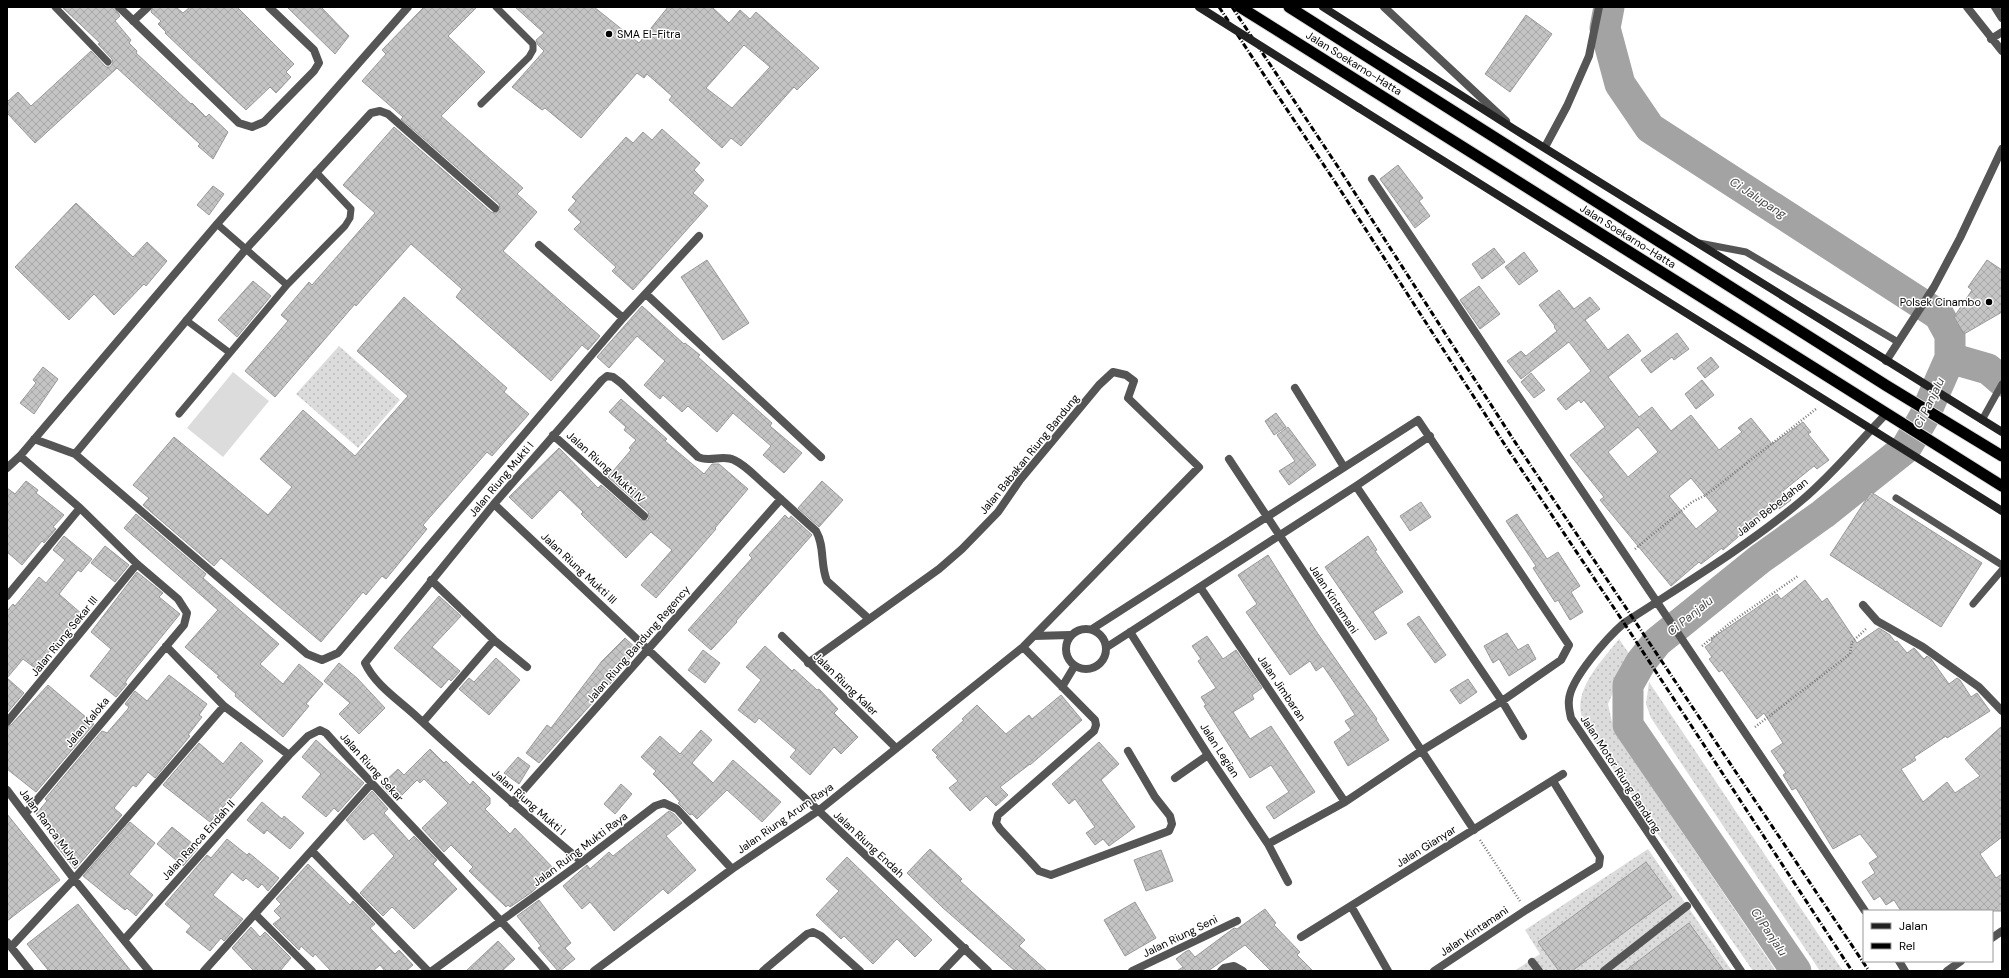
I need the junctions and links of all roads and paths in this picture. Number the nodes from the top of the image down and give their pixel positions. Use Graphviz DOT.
graph roads {
  1 [pos="55,7"];
  2 [pos="119,7"];
  3 [pos="148,7"];
  4 [pos="269,7"];
  5 [pos="408,7"];
  6 [pos="496,7"];
  7 [pos="1199,7"];
  8 [pos="1240,7"];
  9 [pos="1289,7"];
  10 [pos="1323,7"];
  11 [pos="1384,7"];
  12 [pos="1599,7"];
  13 [pos="1967,7"];
  14 [pos="1995,7"];
  15 [pos="2002,18"];
  16 [pos="133,21"];
  17 [pos="2002,32"];
  18 [pos="1991,39"];
  19 [pos="2002,51"];
  20 [pos="108,62"];
  21 [pos="481,104"];
  22 [pos="1514,129"];
  23 [pos="1545,147"];
  24 [pos="2002,149"];
  25 [pos="316,172"];
  26 [pos="1372,179"];
  27 [pos="495,208"];
  28 [pos="217,224"];
  29 [pos="699,236"];
  30 [pos="1699,243"];
  31 [pos="539,245"];
  32 [pos="246,249"];
  33 [pos="287,285"];
  34 [pos="646,294"];
  35 [pos="623,318"];
  36 [pos="186,320"];
  37 [pos="1898,342"];
  38 [pos="230,354"];
  39 [pos="1886,361"];
  40 [pos="2002,384"];
  41 [pos="1295,388"];
  42 [pos="1826,401"];
  43 [pos="180,414"];
  44 [pos="1887,415"];
  45 [pos="1982,420"];
  46 [pos="1875,431"];
  47 [pos="2002,432"];
  48 [pos="553,435"];
  49 [pos="1430,436"];
  50 [pos="34,439"];
  51 [pos="75,454"];
  52 [pos="20,456"];
  53 [pos="2002,456"];
  54 [pos="820,457"];
  55 [pos="1229,459"];
  56 [pos="1344,467"];
  57 [pos="7,468"];
  58 [pos="1356,486"];
  59 [pos="2002,486"];
  60 [pos="1896,498"];
  61 [pos="781,499"];
  62 [pos="1164,503"];
  63 [pos="494,504"];
  64 [pos="80,508"];
  65 [pos="2002,511"];
  66 [pos="644,516"];
  67 [pos="1267,517"];
  68 [pos="1279,535"];
  69 [pos="1627,556"];
  70 [pos="137,564"];
  71 [pos="2002,565"];
  72 [pos="2002,570"];
  73 [pos="1798,576"];
  74 [pos="430,580"];
  75 [pos="1200,587"];
  76 [pos="7,596"];
  77 [pos="1658,601"];
  78 [pos="1973,604"];
  79 [pos="1862,605"];
  80 [pos="869,619"];
  81 [pos="1877,621"];
  82 [pos="1092,629"];
  83 [pos="1130,632"];
  84 [pos="1070,635"];
  85 [pos="782,636"];
  86 [pos="1034,636"];
  87 [pos="494,640"];
  88 [pos="166,646"];
  89 [pos="1023,647"];
  90 [pos="1106,647"];
  91 [pos="649,649"];
  92 [pos="1691,651"];
  93 [pos="808,663"];
  94 [pos="527,667"];
  95 [pos="1074,667"];
  96 [pos="1062,687"];
  97 [pos="1502,701"];
  98 [pos="224,706"];
  99 [pos="2002,711"];
  100 [pos="7,722"];
  101 [pos="423,722"];
  102 [pos="1746,734"];
  103 [pos="1523,736"];
  104 [pos="896,748"];
  105 [pos="1128,751"];
  106 [pos="1421,751"];
  107 [pos="289,755"];
  108 [pos="1208,755"];
  109 [pos="1563,774"];
  110 [pos="1175,778"];
  111 [pos="1553,781"];
  112 [pos="371,784"];
  113 [pos="7,790"];
  114 [pos="1345,802"];
  115 [pos="512,803"];
  116 [pos="818,811"];
  117 [pos="26,813"];
  118 [pos="1474,830"];
  119 [pos="1268,844"];
  120 [pos="312,851"];
  121 [pos="582,862"];
  122 [pos="732,869"];
  123 [pos="74,879"];
  124 [pos="1288,882"];
  125 [pos="1351,906"];
  126 [pos="1687,906"];
  127 [pos="1526,910"];
  128 [pos="1864,910"];
  129 [pos="255,914"];
  130 [pos="502,920"];
  131 [pos="1237,921"];
  132 [pos="2002,931"];
  133 [pos="1301,937"];
  134 [pos="1993,937"];
  135 [pos="124,940"];
  136 [pos="9,945"];
  137 [pos="965,948"];
  138 [pos="1532,962"];
  139 [pos="1900,962"];
  140 [pos="1960,962"];
  141 [pos="30,971"];
  142 [pos="149,971"];
  143 [pos="204,971"];
  144 [pos="312,971"];
  145 [pos="428,971"];
  146 [pos="432,971"];
  147 [pos="546,971"];
  148 [pos="594,971"];
  149 [pos="764,971"];
  150 [pos="860,971"];
  151 [pos="943,971"];
  152 [pos="988,971"];
  153 [pos="1132,971"];
  154 [pos="1221,971"];
  155 [pos="1244,971"];
  156 [pos="1388,971"];
  157 [pos="1434,971"];
  158 [pos="1539,971"];
  159 [pos="1604,971"];
  160 [pos="1740,971"];
  161 [pos="1905,971"];
  162 [pos="1947,971"];
  1 -- 20 [label="lane"];
  2 -- 16 [label="street"];
  3 -- 16 [label="street"];
  4 -- 16 [label="street"];
  5 -- 28 [label="street"];
  6 -- 21 [label="lane"];
  7 -- 42 [label="main road, bridge"];
  8 -- 44 [label="highway, Jalan Soekarno-Hatta"];
  9 -- 53 [label="highway, Jalan Soekarno-Hatta"];
  10 -- 22 [label="main road"];
  11 -- 22 [label="street"];
  12 -- 23 [label="street"];
  13 -- 18 [label="street"];
  14 -- 15 [label="street"];
  17 -- 18 [label="street"];
  18 -- 19 [label="street"];
  22 -- 23 [label="main road"];
  23 -- 30 [label="main road"];
  24 -- 37 [label="street"];
  25 -- 27 [label="street"];
  25 -- 32 [label="street"];
  25 -- 33 [label="lane"];
  26 -- 69 [label="street"];
  28 -- 32 [label="lane"];
  28 -- 50 [label="street"];
  29 -- 34 [label="street"];
  30 -- 37 [label="lane"];
  30 -- 39 [label="main road"];
  31 -- 35 [label="street"];
  32 -- 33 [label="lane"];
  32 -- 36 [label="street"];
  33 -- 38 [label="lane"];
  34 -- 35 [label="street"];
  34 -- 54 [label="street"];
  35 -- 51 [label="street"];
  36 -- 38 [label="lane"];
  36 -- 51 [label="street"];
  37 -- 39 [label="street"];
  38 -- 43 [label="lane"];
  39 -- 45 [label="main road"];
  40 -- 45 [label="lane"];
  41 -- 56 [label="street"];
  42 -- 46 [label="main road"];
  42 -- 69 [label="path"];
  44 -- 46 [label="street, Jalan Bebedahan"];
  44 -- 59 [label="highway, Jalan Soekarno-Hatta"];
  45 -- 47 [label="main road"];
  46 -- 65 [label="main road"];
  46 -- 77 [label="street, Jalan Bebedahan"];
  48 -- 61 [label="street, Jalan Riung Mukti I"];
  48 -- 63 [label="street, Jalan Riung Mukti I"];
  48 -- 66 [label="street, Jalan Riung Mukti IV"];
  49 -- 56 [label="street"];
  49 -- 58 [label="street"];
  49 -- 97 [label="street"];
  50 -- 51 [label="street"];
  50 -- 52 [label="street"];
  52 -- 57 [label="street"];
  52 -- 64 [label="street, Jalan Kaloka"];
  55 -- 67 [label="street, Jalan Kintamani"];
  56 -- 67 [label="street"];
  58 -- 68 [label="street"];
  58 -- 97 [label="street"];
  60 -- 71 [label="lane"];
  61 -- 80 [label="street, Jalan Riung Mukti I"];
  61 -- 91 [label="street, Jalan Riung Bandung Regency"];
  62 -- 80 [label="street, Jalan Babakan Riung Bandung"];
  62 -- 86 [label="street, Jalan Riung Arum Raya"];
  63 -- 74 [label="street, Jalan Riung Mukti I"];
  63 -- 91 [label="street, Jalan Riung Mukti III"];
  64 -- 70 [label="street, Jalan Kaloka"];
  64 -- 76 [label="street"];
  67 -- 68 [label="street, Jalan Kintamani"];
  67 -- 82 [label="street"];
  68 -- 75 [label="street"];
  68 -- 106 [label="street, Jalan Kintamani"];
  69 -- 77 [label="street"];
  70 -- 88 [label="street, Jalan Kaloka"];
  70 -- 100 [label="street, Jalan Riung Sekar III"];
  72 -- 78 [label="lane"];
  73 -- 92 [label="path"];
  74 -- 87 [label="street"];
  74 -- 101 [label="street, Jalan Riung Mukti I"];
  75 -- 83 [label="street"];
  75 -- 114 [label="street, Jalan Jimbaran"];
  77 -- 92 [label="street"];
  77 -- 160 [label="street, Jalan Motor Riung Bandung"];
  79 -- 81 [label="street"];
  80 -- 93 [label="street, Jalan Babakan Riung Bandung"];
  81 -- 99 [label="street"];
  81 -- 102 [label="path"];
  82 -- 84 [label="street"];
  82 -- 90 [label="street"];
  83 -- 90 [label="street"];
  83 -- 108 [label="street, Jalan Legian"];
  84 -- 86 [label="street"];
  84 -- 95 [label="street"];
  85 -- 93 [label="street, Jalan Riung Kaler"];
  86 -- 89 [label="street, Jalan Riung Arum Raya"];
  87 -- 94 [label="street"];
  87 -- 101 [label="street"];
  88 -- 98 [label="street"];
  88 -- 117 [label="street, Jalan Kaloka"];
  89 -- 96 [label="street"];
  89 -- 104 [label="street, Jalan Riung Arum Raya"];
  90 -- 95 [label="street"];
  91 -- 115 [label="street, Jalan Riung Bandung Regency"];
  91 -- 116 [label="street, Jalan Riung Endah"];
  92 -- 102 [label="street"];
  93 -- 104 [label="street, Jalan Riung Kaler"];
  95 -- 96 [label="street"];
  96 -- 105 [label="street"];
  97 -- 103 [label="street"];
  97 -- 106 [label="street"];
  98 -- 107 [label="street"];
  98 -- 123 [label="street"];
  101 -- 115 [label="street, Jalan Riung Mukti I"];
  102 -- 128 [label="street"];
  104 -- 116 [label="street, Jalan Riung Arum Raya"];
  106 -- 114 [label="street"];
  106 -- 118 [label="street, Jalan Kintamani"];
  107 -- 112 [label="street, Jalan Riung Sekar"];
  107 -- 135 [label="street, Jalan Ranca Endah II"];
  108 -- 110 [label="street"];
  108 -- 119 [label="street, Jalan Legian"];
  109 -- 111 [label="street, Jalan Gianyar"];
  111 -- 118 [label="street, Jalan Gianyar"];
  111 -- 127 [label="street, Jalan Kintamani"];
  112 -- 120 [label="street"];
  112 -- 130 [label="street, Jalan Riung Sekar"];
  113 -- 117 [label="street, Jalan Ranca Mulya"];
  114 -- 119 [label="street"];
  115 -- 121 [label="street, Jalan Riung Mukti I"];
  116 -- 122 [label="street, Jalan Riung Arum Raya"];
  116 -- 137 [label="street, Jalan Riung Endah"];
  117 -- 123 [label="street, Jalan Ranca Mulya"];
  118 -- 125 [label="street, Jalan Gianyar"];
  118 -- 127 [label="path"];
  119 -- 124 [label="street, Jalan Legian"];
  120 -- 129 [label="street"];
  120 -- 145 [label="street"];
  121 -- 122 [label="street, Jalan Ruing Mukti Raya"];
  121 -- 130 [label="street, Jalan Ruing Mukti Raya"];
  122 -- 148 [label="street, Jalan Riung Arum Raya"];
  123 -- 135 [label="street, Jalan Ranca Mulya"];
  123 -- 136 [label="street"];
  125 -- 133 [label="street, Jalan Gianyar"];
  125 -- 156 [label="street"];
  126 -- 159 [label="street"];
  127 -- 157 [label="street, Jalan Kintamani"];
  129 -- 143 [label="street"];
  129 -- 144 [label="street"];
  130 -- 146 [label="street, Jalan Ruing Mukti Raya"];
  130 -- 147 [label="street, Jalan Riung Sekar"];
  131 -- 153 [label="street, Jalan Riung Seni"];
  132 -- 134 [label="street"];
  135 -- 142 [label="street, Jalan Ranca Mulya"];
  136 -- 141 [label="street"];
  137 -- 151 [label="street"];
  137 -- 152 [label="street, Jalan Riung Endah"];
  138 -- 158 [label="street"];
  139 -- 161 [label="street"];
  140 -- 162 [label="street"];
  149 -- 150 [label="street"];
  154 -- 155 [label="street"];
}
